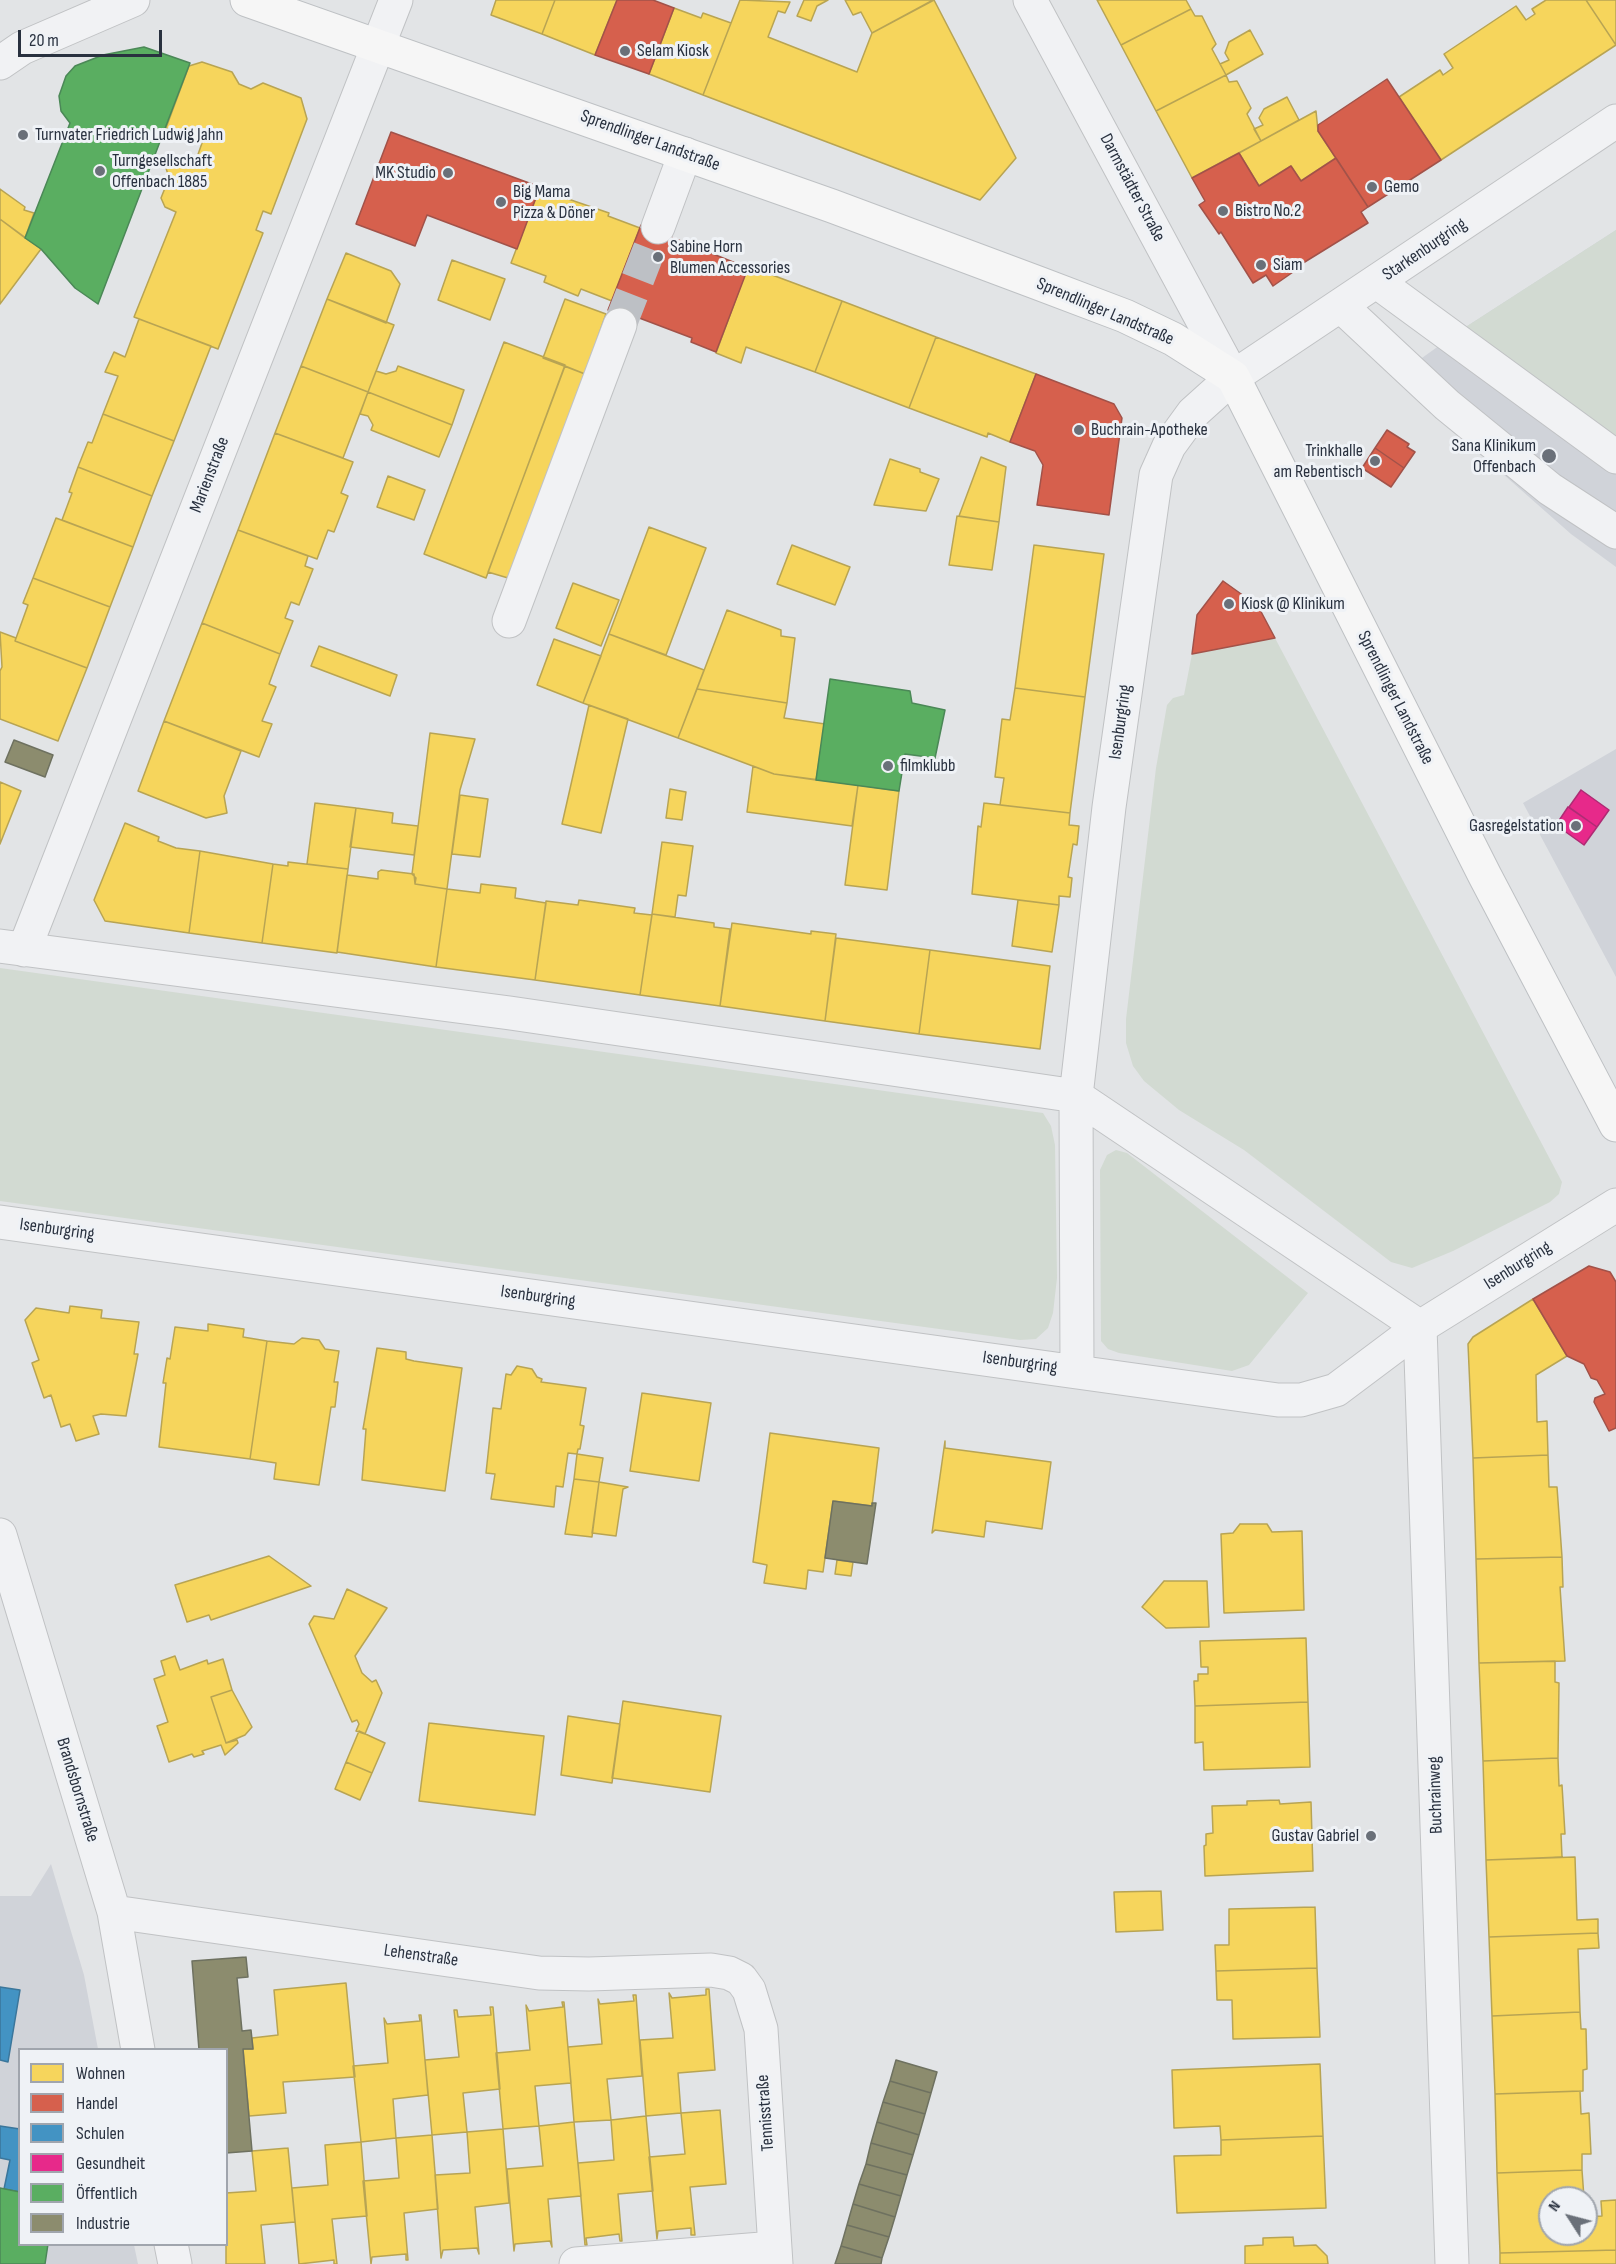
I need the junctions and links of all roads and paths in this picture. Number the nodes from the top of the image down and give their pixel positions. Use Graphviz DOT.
graph roads {
  1 [pos="133,0"];
  2 [pos="247,0"];
  3 [pos="396,0"];
  4 [pos="1030,0"];
  5 [pos="378,45"];
  6 [pos="0,63"];
  7 [pos="1616,121"];
  8 [pos="685,154"];
  9 [pos="658,227"];
  10 [pos="1377,282"];
  11 [pos="1341,306"];
  12 [pos="620,325"];
  13 [pos="1233,377"];
  14 [pos="1616,457"];
  15 [pos="1616,532"];
  16 [pos="509,621"];
  17 [pos="12,948"];
  18 [pos="1076,1096"];
  19 [pos="1616,1125"];
  20 [pos="1616,1205"];
  21 [pos="0,1222"];
  22 [pos="1420,1327"];
  23 [pos="1077,1371"];
  24 [pos="0,1535"];
  25 [pos="114,1912"];
  26 [pos="729,1973"];
  27 [pos="138,2048"];
  28 [pos="171,2246"];
  29 [pos="775,2256"];
  30 [pos="175,2264"];
  31 [pos="576,2264"];
  32 [pos="1452,2264"];
  1 -- 6 [label="street"];
  2 -- 5 [label="main road, Sprendlinger Landstraße"];
  3 -- 5 [label="street, Marienstraße"];
  4 -- 13 [label="street, Darmstädter Straße"];
  5 -- 8 [label="main road, Sprendlinger Landstraße"];
  5 -- 17 [label="street, Marienstraße"];
  7 -- 10 [label="street, Starkenburgring"];
  8 -- 9 [label="street"];
  8 -- 13 [label="main road, Sprendlinger Landstraße"];
  10 -- 11 [label="street, Starkenburgring"];
  10 -- 14 [label="street"];
  11 -- 13 [label="street, Starkenburgring"];
  11 -- 15 [label="street"];
  12 -- 16 [label="street"];
  13 -- 18 [label="street, Isenburgring"];
  13 -- 19 [label="main road, Sprendlinger Landstraße"];
  17 -- 18 [label="street"];
  18 -- 22 [label="street"];
  18 -- 23 [label="street, Isenburgring"];
  20 -- 22 [label="street, Isenburgring"];
  21 -- 23 [label="street, Isenburgring"];
  22 -- 23 [label="street, Isenburgring"];
  22 -- 32 [label="street, Buchrainweg"];
  24 -- 25 [label="street, Brandsbornstraße"];
  25 -- 26 [label="street, Lehenstraße"];
  25 -- 27 [label="street, Brandsbornstraße"];
  26 -- 29 [label="street, Tennisstraße"];
  28 -- 30 [label="street"];
  29 -- 31 [label="street"];
}
